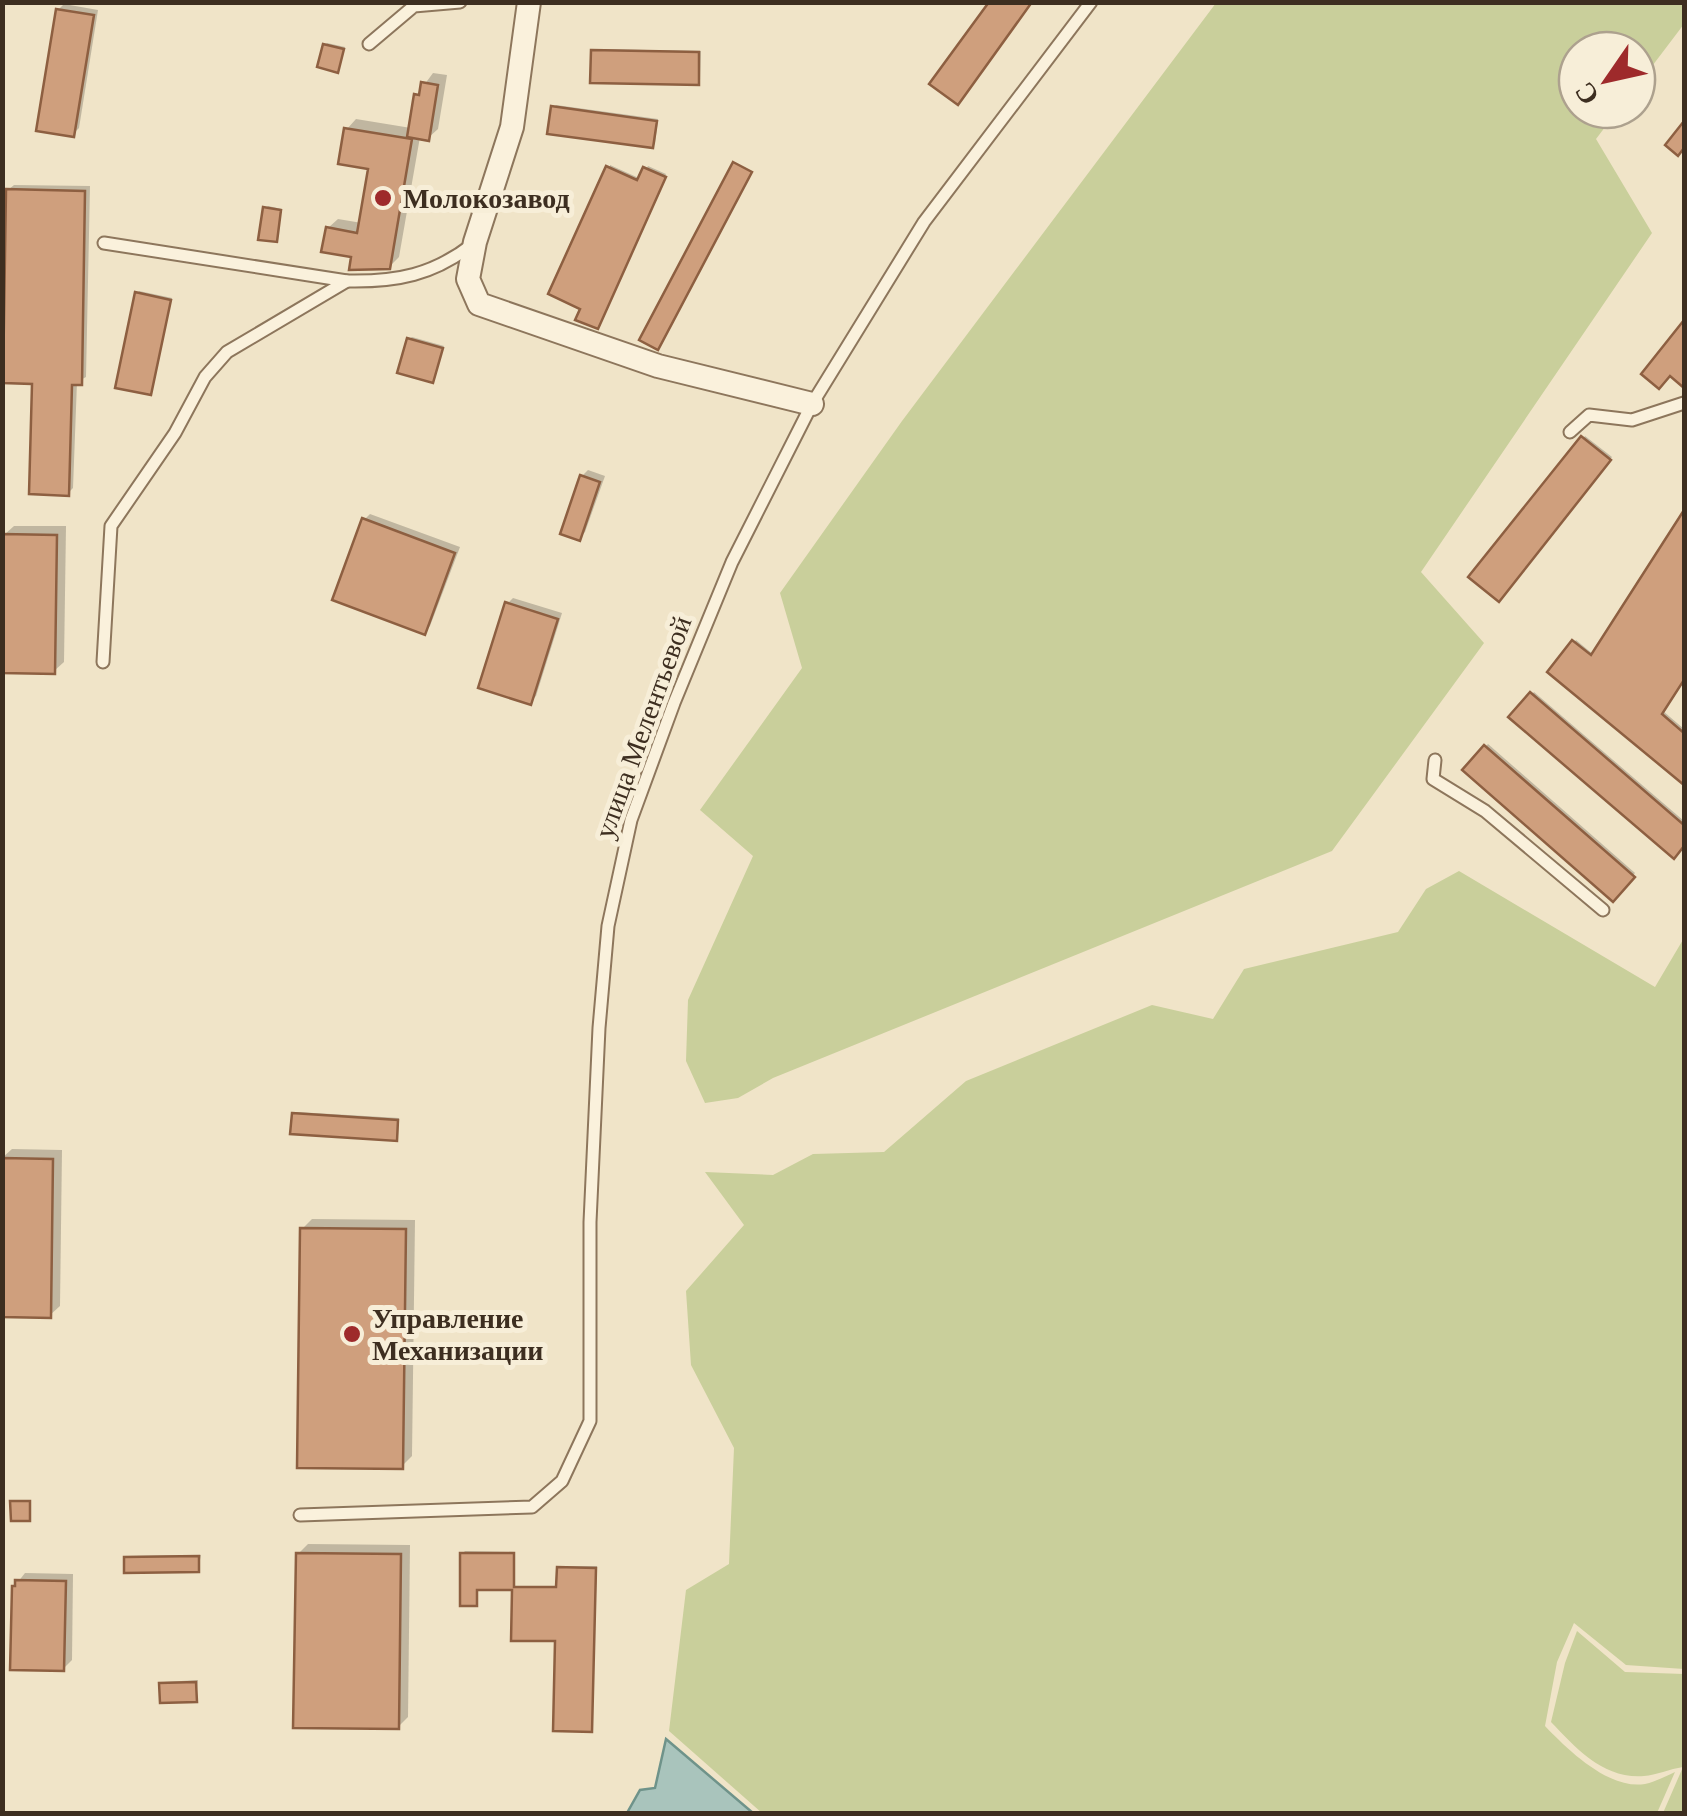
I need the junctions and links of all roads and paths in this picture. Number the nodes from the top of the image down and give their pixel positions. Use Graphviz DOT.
graph roads {
  1 [pos="460,2"];
  2 [pos="529,2"];
  3 [pos="1091,2"];
  4 [pos="369,44"];
  5 [pos="475,242"];
  6 [pos="104,243"];
  7 [pos="348,281"];
  8 [pos="1684,402"];
  9 [pos="812,404"];
  10 [pos="1570,432"];
  11 [pos="103,662"];
  12 [pos="1435,760"];
  13 [pos="1603,910"];
  14 [pos="300,1515"];
  1 -- 4 [label="lane"];
  2 -- 5 [label="street"];
  3 -- 9 [label="lane, улица Мелентьевой"];
  5 -- 7 [label="lane"];
  5 -- 9 [label="street"];
  6 -- 7 [label="lane"];
  7 -- 11 [label="lane"];
  8 -- 10 [label="lane"];
  9 -- 14 [label="lane, улица Мелентьевой"];
  12 -- 13 [label="lane"];
}
